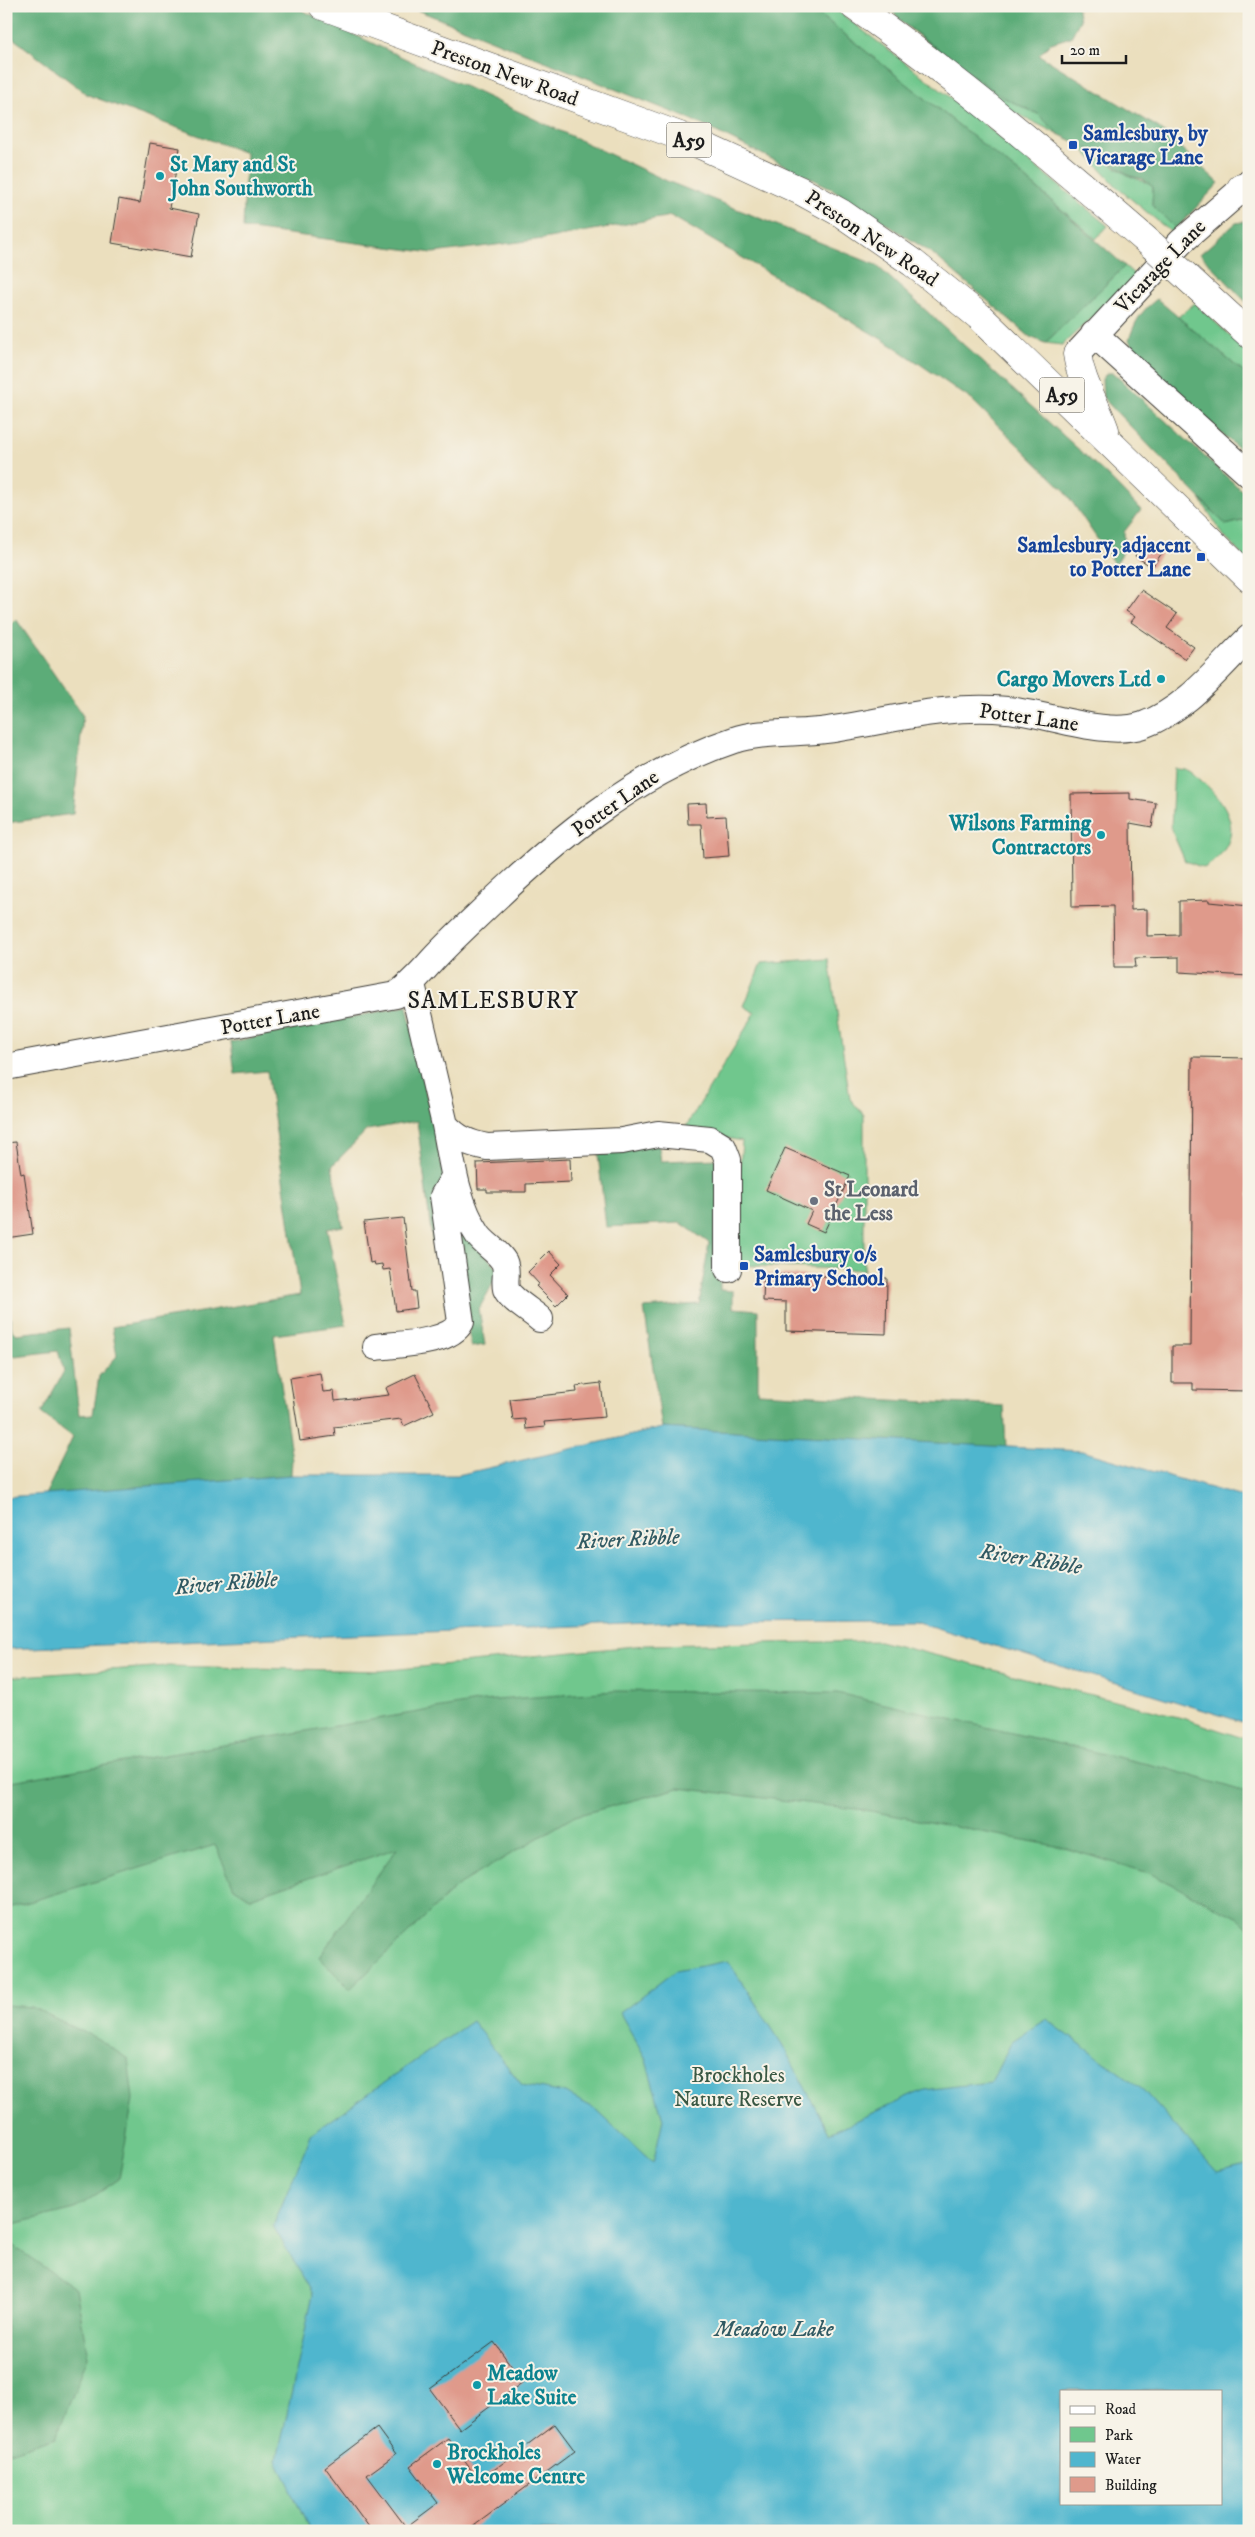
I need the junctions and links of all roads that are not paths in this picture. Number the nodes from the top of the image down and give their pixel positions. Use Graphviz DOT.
graph roads {
  1 [pos="323,6"];
  2 [pos="854,6"];
  3 [pos="1246,186"];
  4 [pos="1249,334"];
  5 [pos="1086,344"];
  6 [pos="1015,349"];
  7 [pos="1109,441"];
  8 [pos="1249,474"];
  9 [pos="1249,578"];
  10 [pos="1249,638"];
  11 [pos="412,984"];
  12 [pos="6,1067"];
  13 [pos="445,1125"];
  14 [pos="454,1177"];
  15 [pos="728,1269"];
  16 [pos="540,1319"];
  17 [pos="376,1347"];
  1 -- 6 [label="highway, Preston New Road / A59"];
  2 -- 4 [label="highway, bridge"];
  3 -- 5 [label="street, Vicarage Lane"];
  5 -- 6 [label="highway"];
  5 -- 7 [label="highway"];
  5 -- 8 [label="street"];
  6 -- 7 [label="highway, Preston New Road / A59"];
  7 -- 9 [label="highway, Preston New Road / A59"];
  10 -- 11 [label="street, Potter Lane"];
  11 -- 12 [label="street, Potter Lane"];
  11 -- 13 [label="street"];
  13 -- 14 [label="street"];
  13 -- 15 [label="street"];
  14 -- 16 [label="street"];
  14 -- 17 [label="street"];
}
